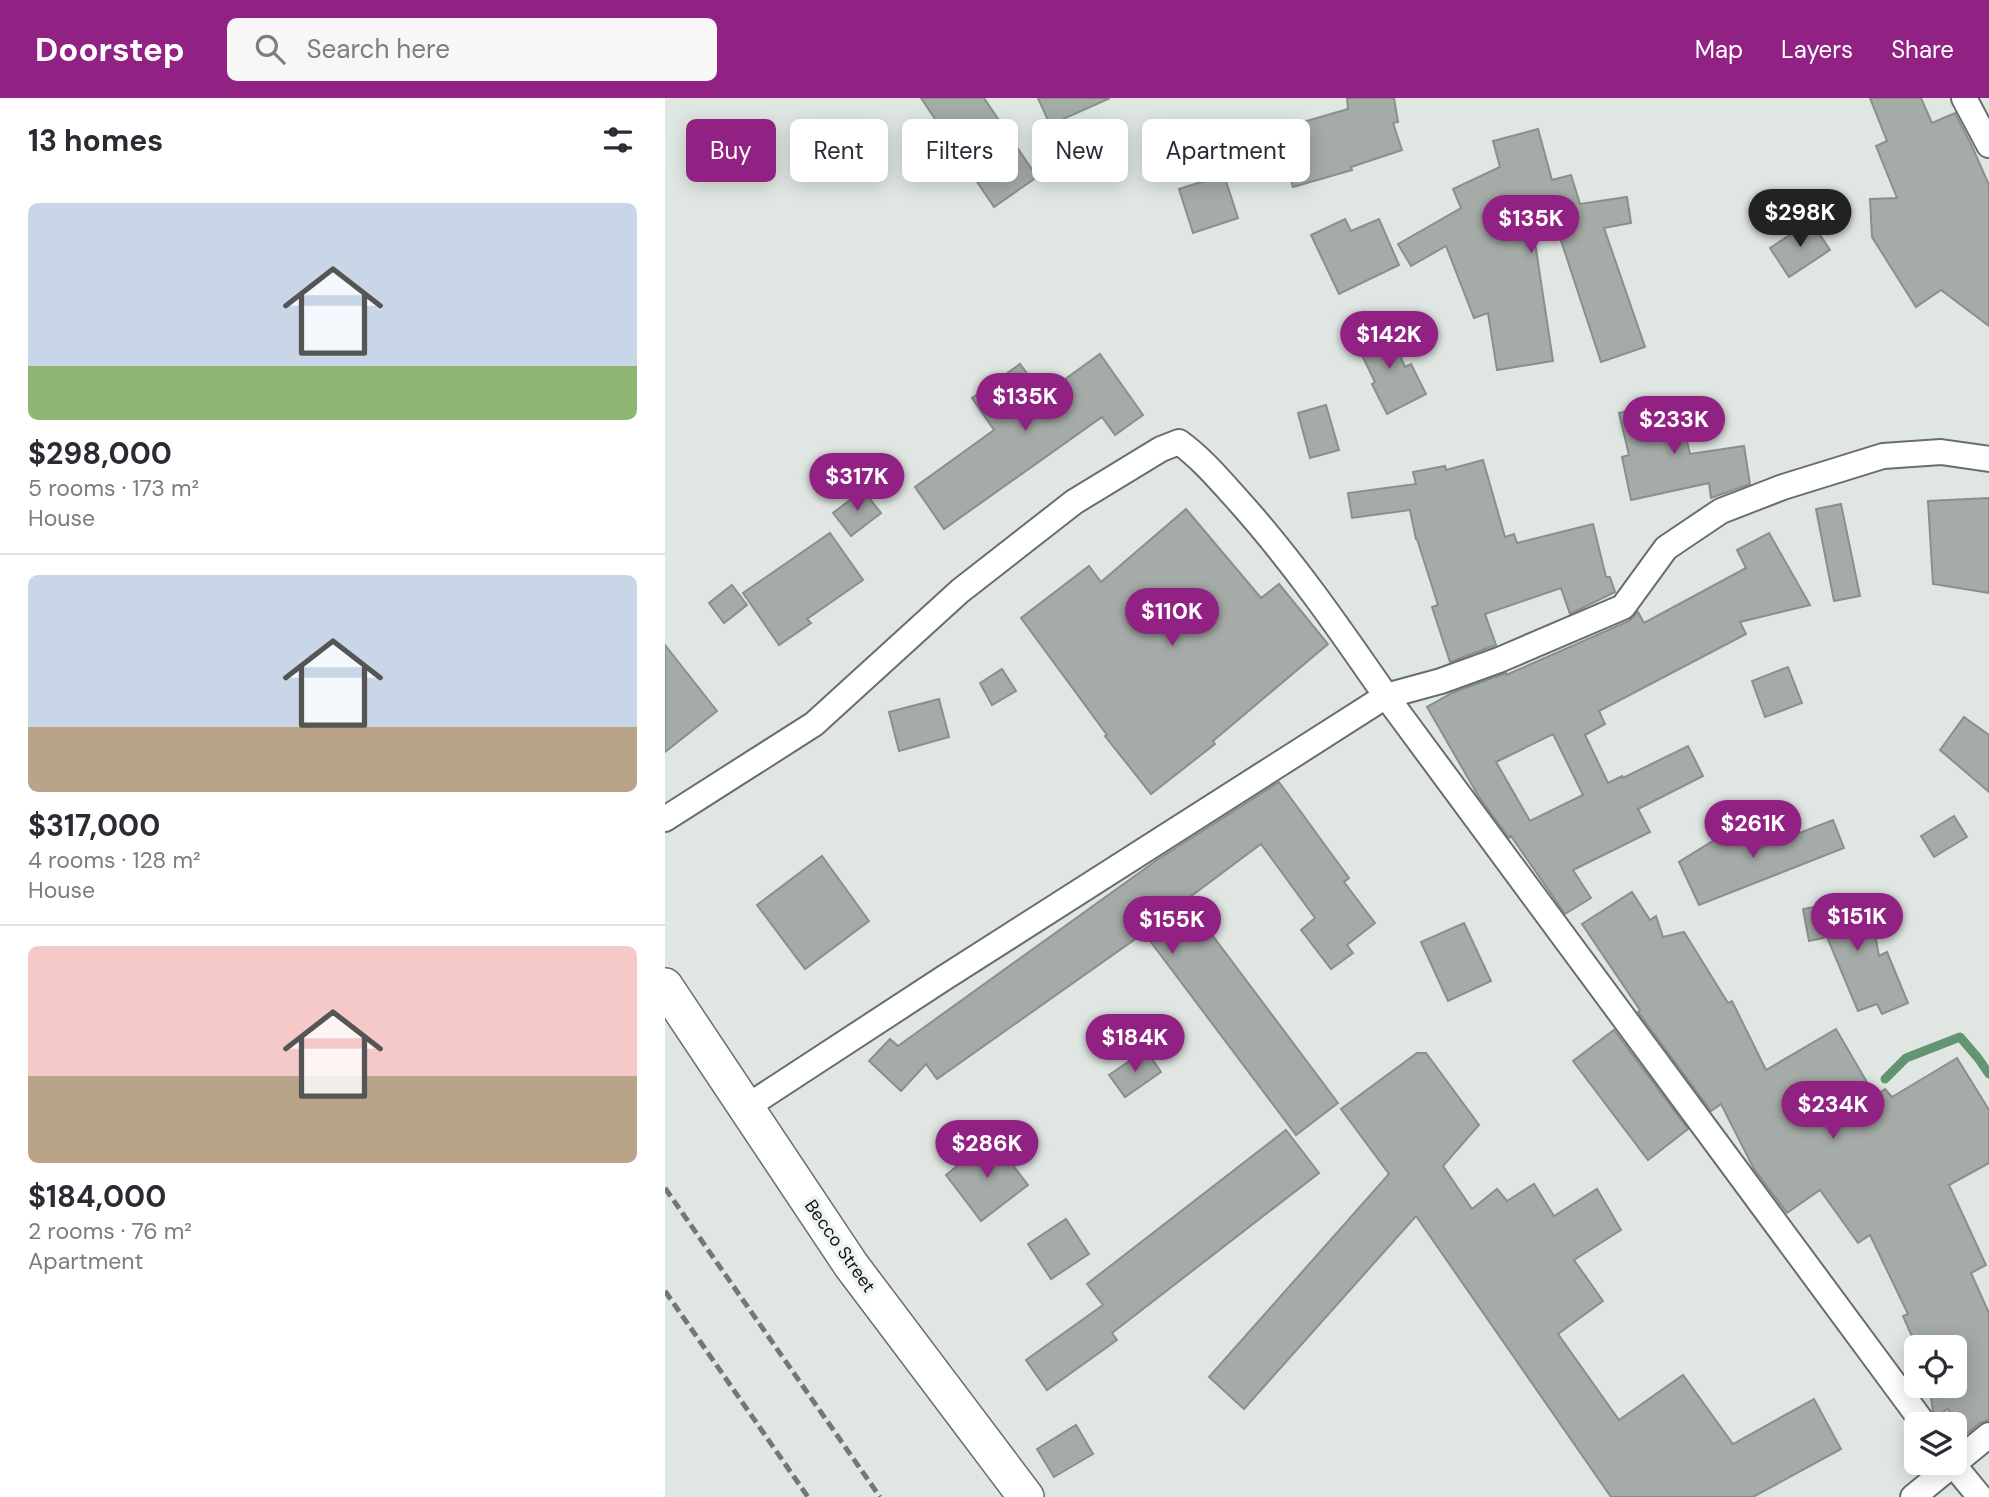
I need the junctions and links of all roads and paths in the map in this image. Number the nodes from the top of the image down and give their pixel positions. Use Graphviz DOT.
graph roads {
  1 [pos="1964,98"];
  2 [pos="1989,145"];
  3 [pos="1989,459"];
  4 [pos="1386,696"];
  5 [pos="665,819"];
  6 [pos="665,986"];
  7 [pos="745,1108"];
  8 [pos="1915,1412"];
  9 [pos="1989,1435"];
  10 [pos="1967,1453"];
  11 [pos="1940,1475"];
  12 [pos="1962,1475"];
  13 [pos="1026,1497"];
  14 [pos="1913,1497"];
  15 [pos="1980,1497"];
  1 -- 2 [label="street"];
  3 -- 4 [label="street"];
  4 -- 5 [label="street"];
  4 -- 7 [label="street"];
  4 -- 8 [label="street"];
  6 -- 7 [label="street, Becco Street"];
  7 -- 13 [label="street, Becco Street"];
  9 -- 10 [label="street"];
  11 -- 14 [label="street"];
  12 -- 15 [label="street"];
}
